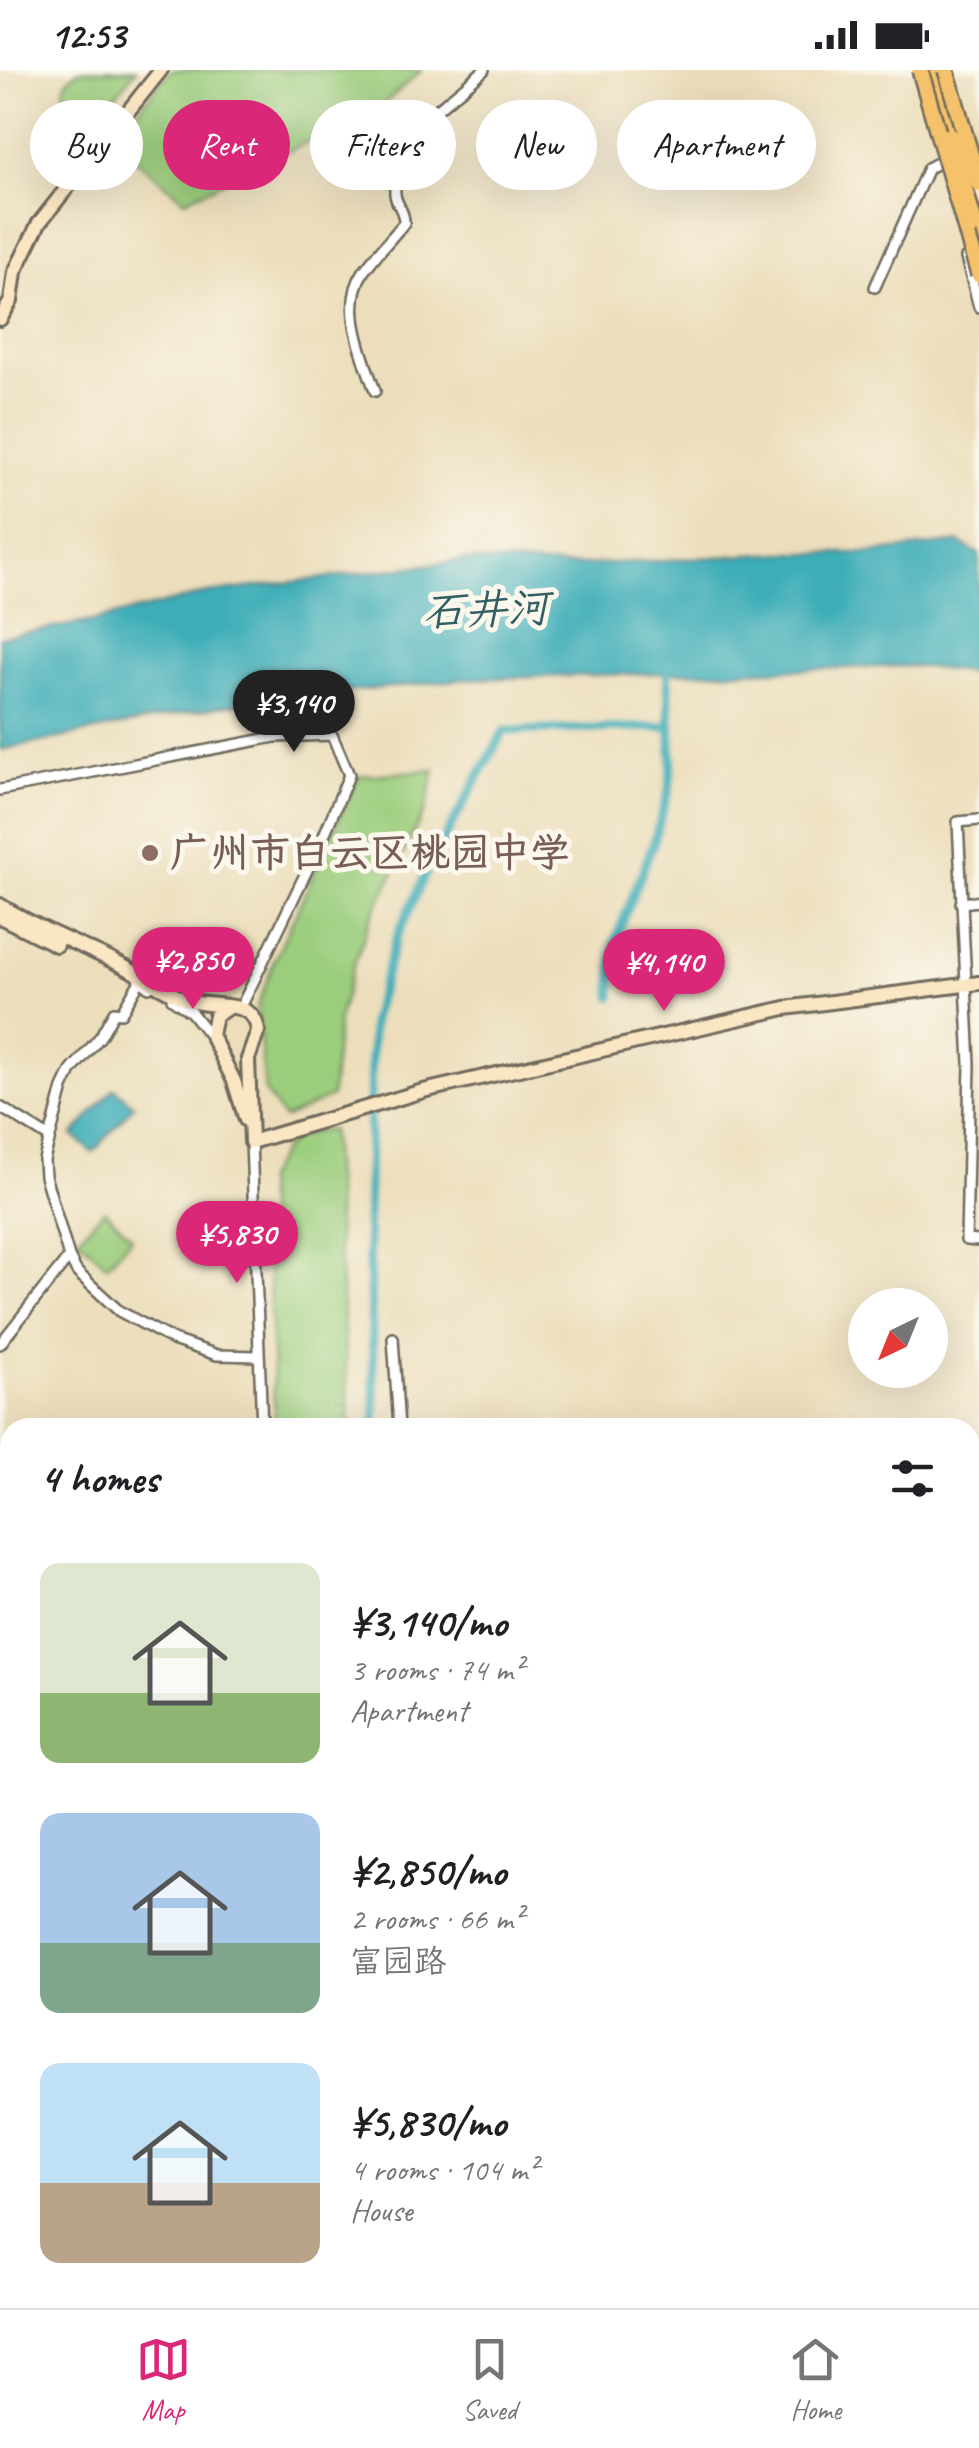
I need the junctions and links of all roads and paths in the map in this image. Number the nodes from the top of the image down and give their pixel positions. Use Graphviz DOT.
graph roads {
  1 [pos="161,70"];
  2 [pos="484,70"];
  3 [pos="939,72"];
  4 [pos="962,105"];
  5 [pos="951,156"];
  6 [pos="979,157"];
  7 [pos="974,170"];
  8 [pos="978,195"];
  9 [pos="978,230"];
  10 [pos="978,255"];
  11 [pos="979,274"];
  12 [pos="874,287"];
  13 [pos="979,307"];
  14 [pos="0,319"];
  15 [pos="375,391"];
  16 [pos="0,790"];
  17 [pos="979,820"];
  18 [pos="979,901"];
  19 [pos="961,902"];
  20 [pos="0,905"];
  21 [pos="0,917"];
  22 [pos="32,930"];
  23 [pos="140,982"];
  24 [pos="972,983"];
  25 [pos="236,1007"];
  26 [pos="214,1043"];
  27 [pos="250,1047"];
  28 [pos="974,1064"];
  29 [pos="0,1107"];
  30 [pos="50,1138"];
  31 [pos="974,1139"];
  32 [pos="252,1142"];
  33 [pos="979,1241"];
  34 [pos="69,1257"];
  35 [pos="393,1338"];
  36 [pos="0,1344"];
  37 [pos="258,1356"];
  38 [pos="261,1418"];
  39 [pos="398,1418"];
  1 -- 14 [label="street"];
  2 -- 15 [label="street"];
  3 -- 4 [label="highway, bridge"];
  3 -- 5 [label="street"];
  3 -- 7 [label="main road"];
  3 -- 8 [label="highway, bridge"];
  3 -- 9 [label="highway, bridge"];
  3 -- 11 [label="highway, bridge"];
  4 -- 6 [label="highway, bridge"];
  4 -- 7 [label="main road"];
  5 -- 7 [label="street"];
  5 -- 10 [label="street"];
  5 -- 12 [label="street"];
  7 -- 8 [label="street"];
  7 -- 9 [label="main road"];
  10 -- 13 [label="street"];
  16 -- 25 [label="street"];
  17 -- 19 [label="street"];
  18 -- 19 [label="street"];
  19 -- 24 [label="street"];
  20 -- 22 [label="street"];
  21 -- 22 [label="street"];
  22 -- 23 [label="street"];
  22 -- 25 [label="street"];
  23 -- 26 [label="street"];
  23 -- 30 [label="street"];
  24 -- 28 [label="street"];
  24 -- 32 [label="street"];
  25 -- 26 [label="street"];
  25 -- 27 [label="street"];
  26 -- 27 [label="street"];
  26 -- 32 [label="street"];
  27 -- 32 [label="street"];
  28 -- 31 [label="street"];
  29 -- 30 [label="street"];
  30 -- 34 [label="street"];
  31 -- 33 [label="street"];
  32 -- 37 [label="street"];
  34 -- 36 [label="street"];
  34 -- 37 [label="street"];
  35 -- 39 [label="street"];
  37 -- 38 [label="street"];
}
